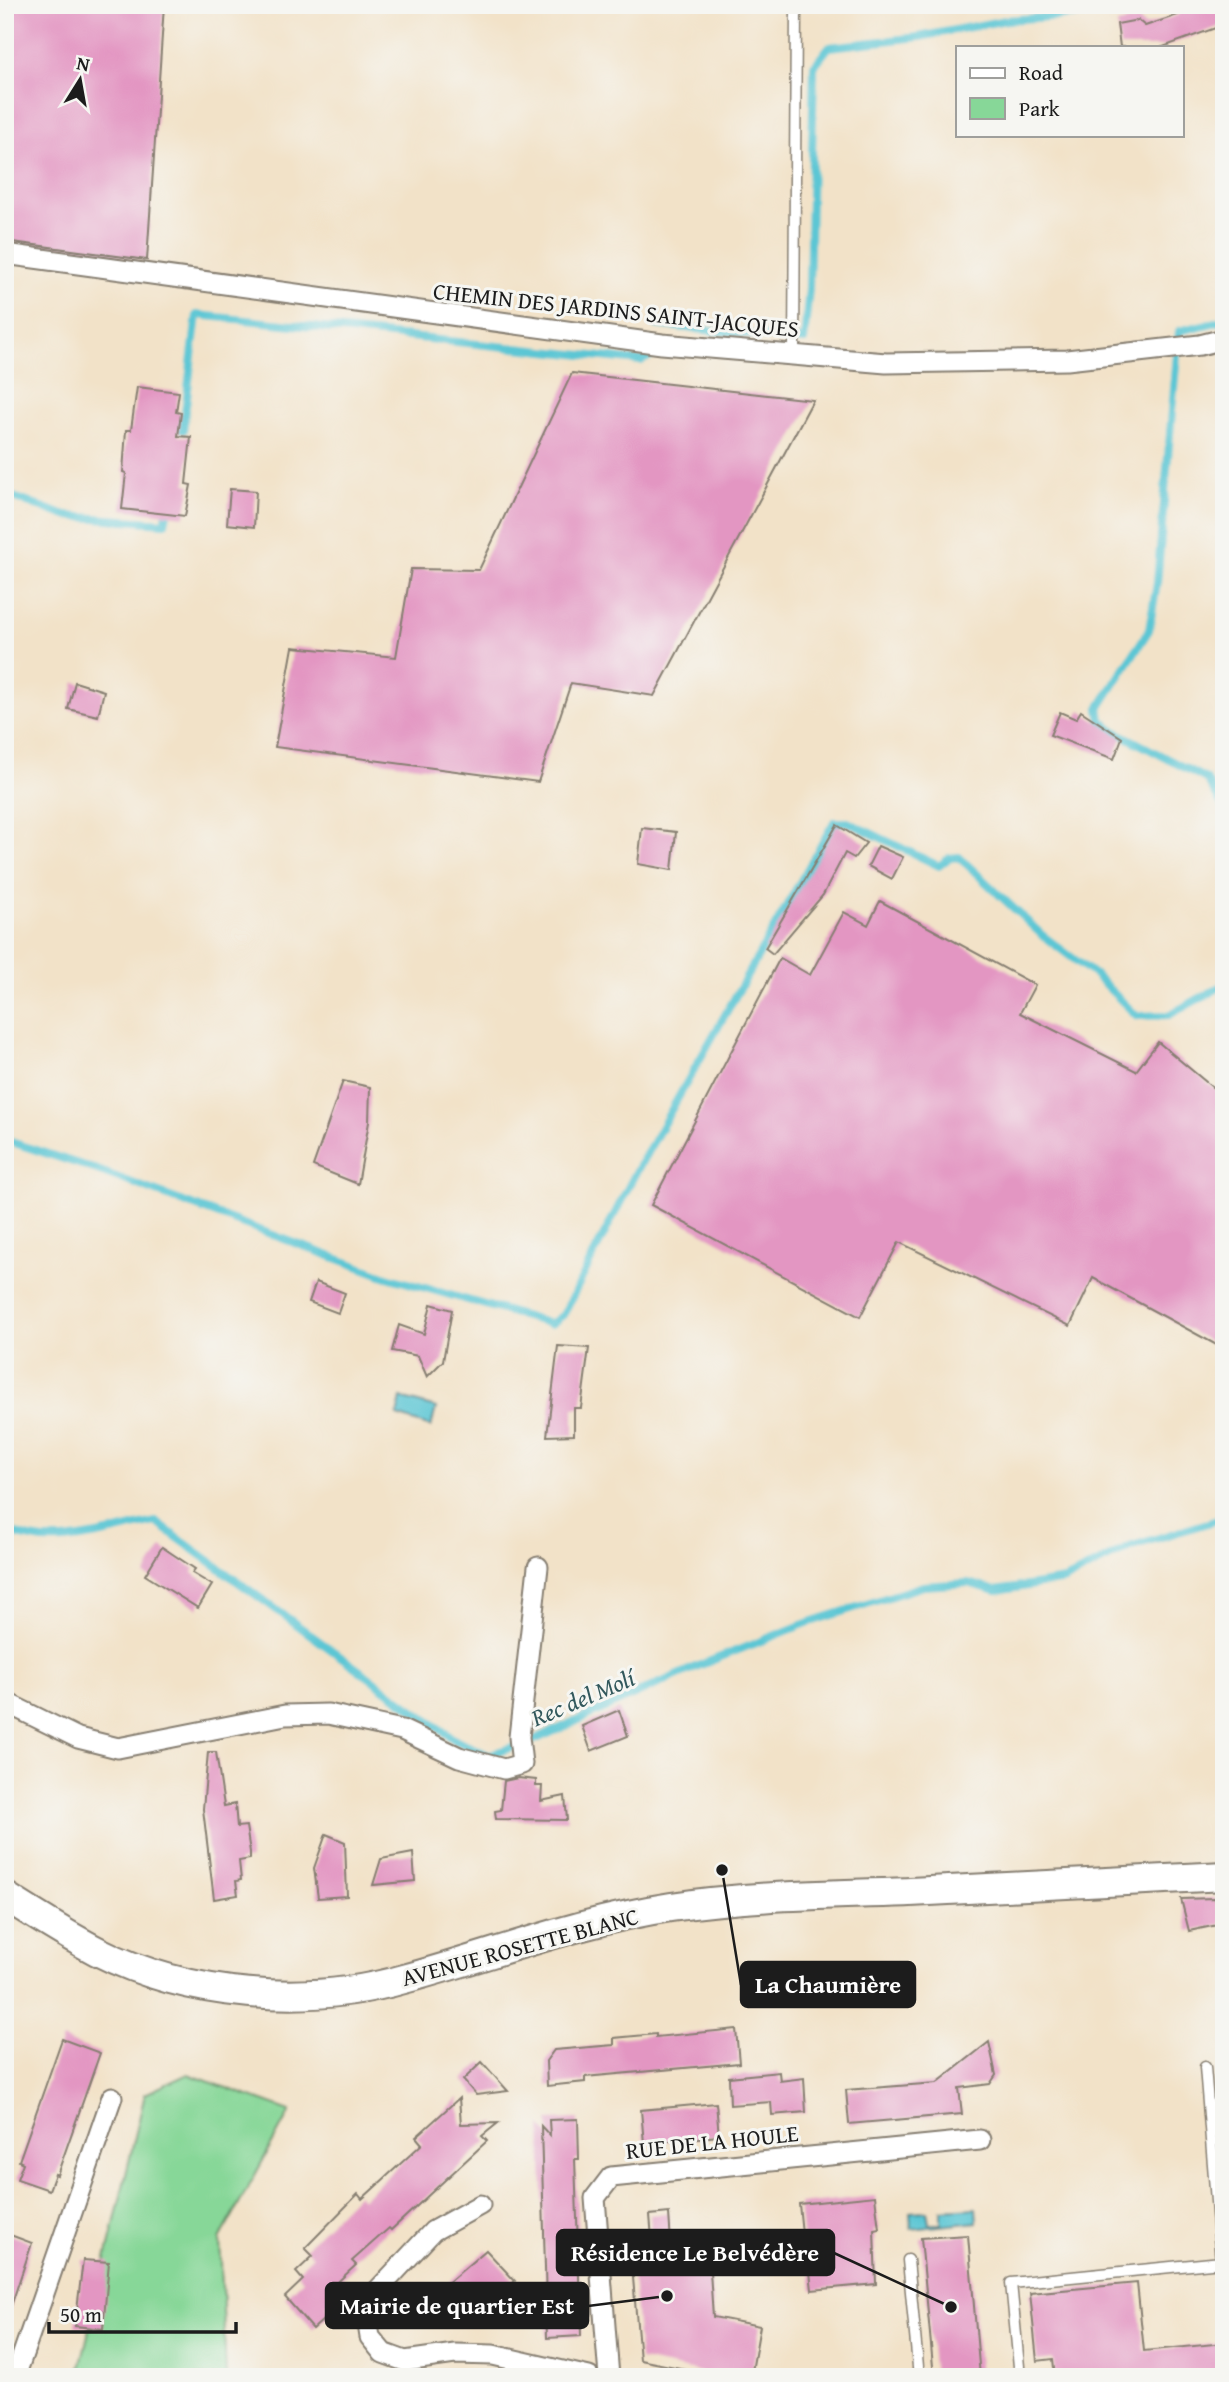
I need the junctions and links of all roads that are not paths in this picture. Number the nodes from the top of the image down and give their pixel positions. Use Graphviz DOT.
graph roads {
  1 [pos="796,5"];
  2 [pos="5,254"];
  3 [pos="1224,339"];
  4 [pos="794,349"];
  5 [pos="538,1567"];
  6 [pos="5,1703"];
  7 [pos="1224,1877"];
  8 [pos="5,1896"];
  9 [pos="1205,2067"];
  10 [pos="112,2097"];
  11 [pos="980,2140"];
  12 [pos="480,2205"];
  13 [pos="908,2260"];
  14 [pos="15,2377"];
  15 [pos="589,2377"];
  16 [pos="610,2377"];
  17 [pos="919,2377"];
  18 [pos="1020,2377"];
  1 -- 4 [label="lane"];
  2 -- 4 [label="street, CHEMIN DES JARDINS SAINT-JACQUES"];
  3 -- 4 [label="street, CHEMIN DES JARDINS SAINT-JACQUES"];
  5 -- 6 [label="street"];
  7 -- 8 [label="main road, AVENUE ROSETTE BLANC"];
  9 -- 18 [label="lane"];
  10 -- 14 [label="street"];
  11 -- 16 [label="street, RUE DE LA HOULE"];
  12 -- 15 [label="street"];
  13 -- 17 [label="lane"];
}
